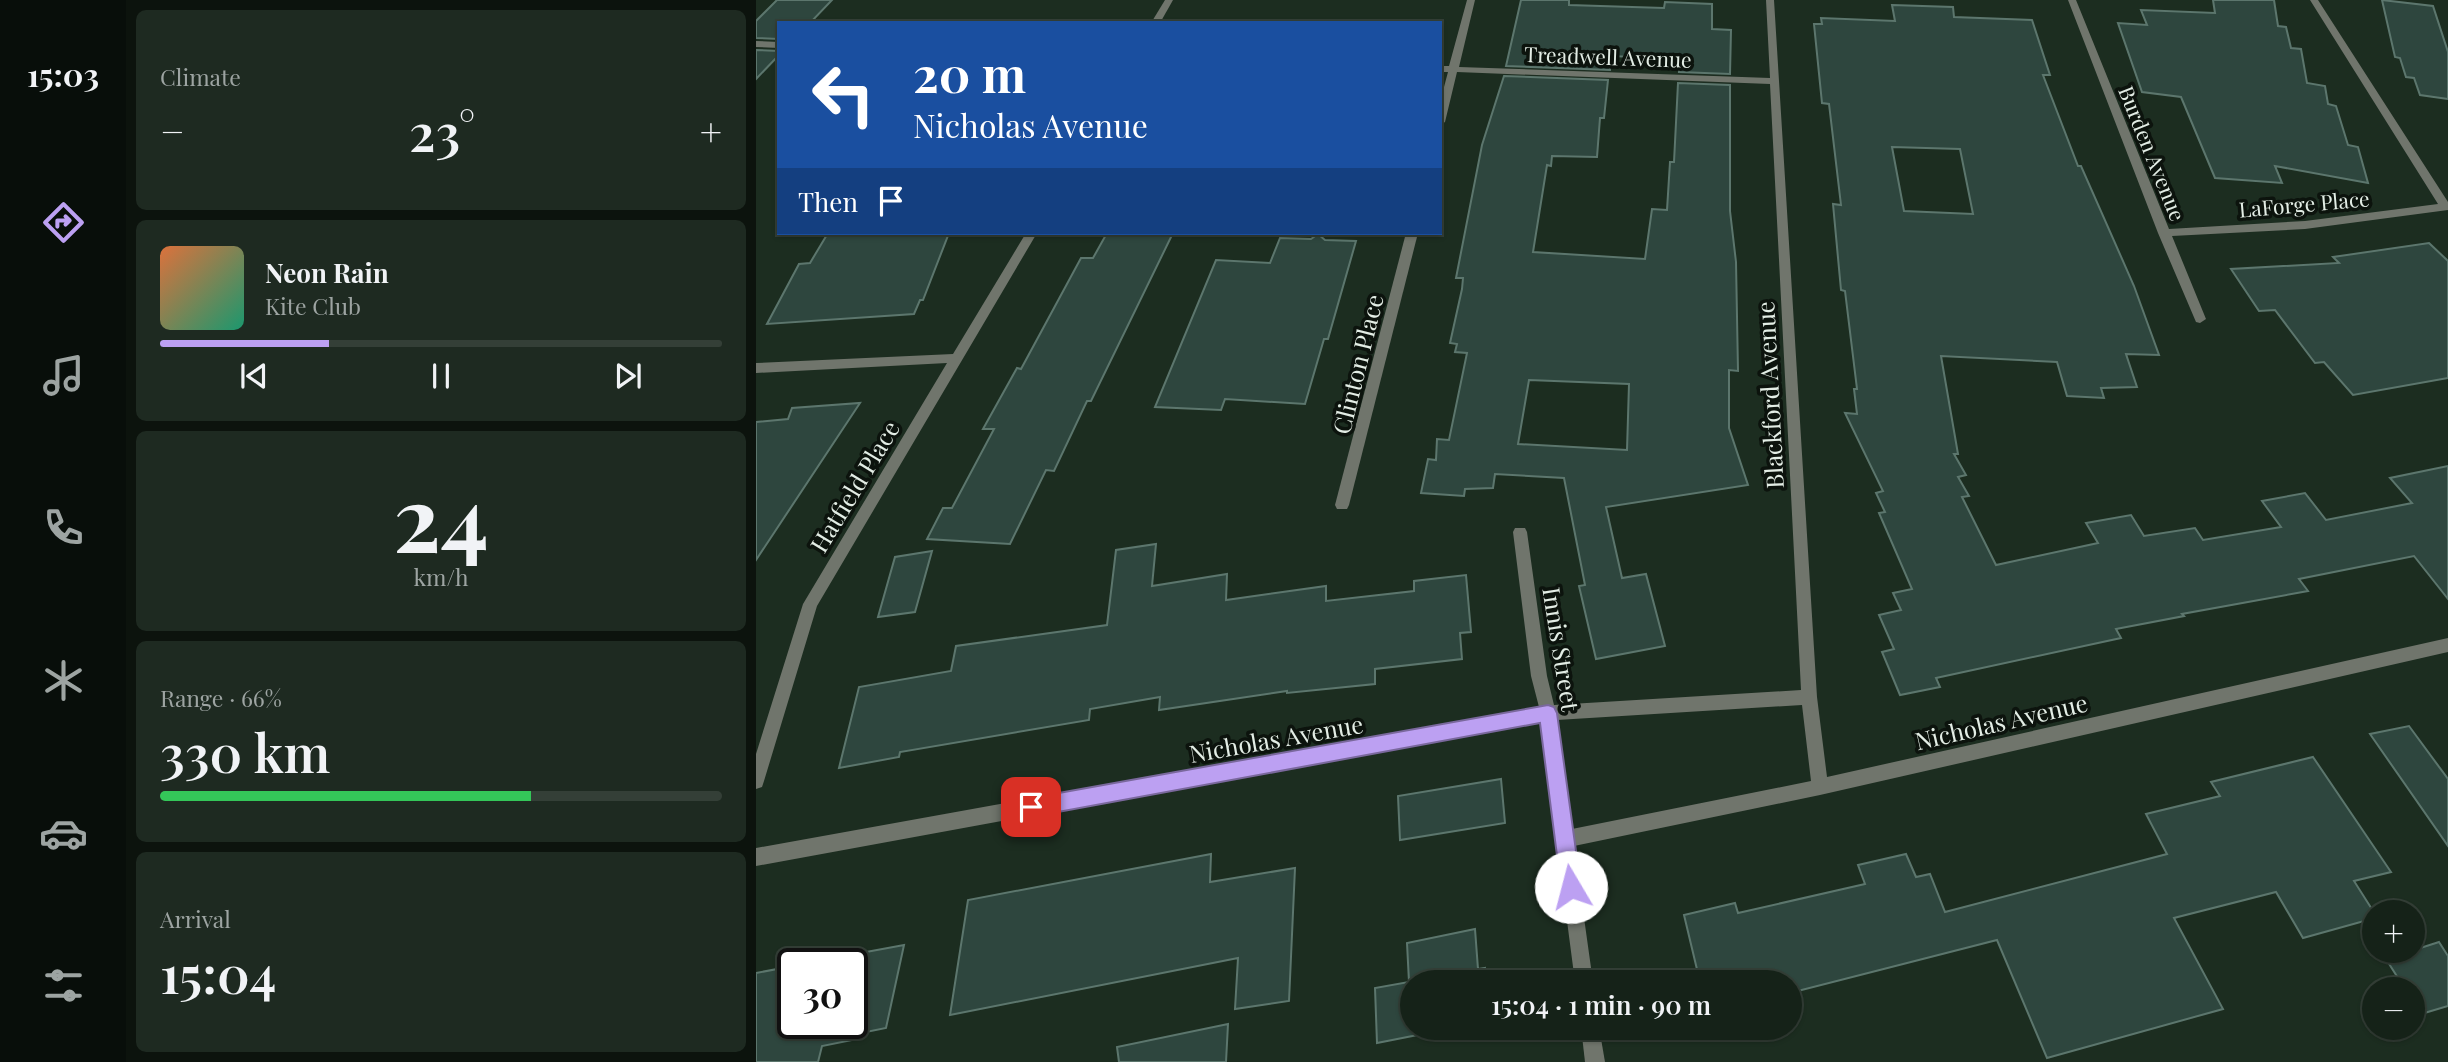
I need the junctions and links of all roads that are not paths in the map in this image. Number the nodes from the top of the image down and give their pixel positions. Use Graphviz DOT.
graph roads {
  1 [pos="1169,0"];
  2 [pos="1471,0"];
  3 [pos="1770,0"];
  4 [pos="2072,0"];
  5 [pos="2314,0"];
  6 [pos="1156,21"];
  7 [pos="756,44"];
  8 [pos="777,45"];
  9 [pos="1442,69"];
  10 [pos="1454,69"];
  11 [pos="1775,81"];
  12 [pos="1442,114"];
  13 [pos="2446,206"];
  14 [pos="2164,233"];
  15 [pos="1030,235"];
  16 [pos="1411,235"];
  17 [pos="2200,319"];
  18 [pos="957,358"];
  19 [pos="756,368"];
  20 [pos="1342,505"];
  21 [pos="1520,532"];
  22 [pos="2448,645"];
  23 [pos="1809,697"];
  24 [pos="1548,713"];
  25 [pos="756,781"];
  26 [pos="1820,787"];
  27 [pos="1564,839"];
  28 [pos="756,857"];
  29 [pos="1582,970"];
  30 [pos="1592,1040"];
  31 [pos="1595,1062"];
  1 -- 6 [label="street"];
  2 -- 10 [label="street"];
  3 -- 11 [label="street, Blackford Avenue"];
  4 -- 14 [label="street, Burden Avenue"];
  5 -- 13 [label="street"];
  7 -- 8 [label="street"];
  9 -- 10 [label="street, Treadwell Avenue"];
  10 -- 11 [label="street, Treadwell Avenue"];
  10 -- 12 [label="street"];
  11 -- 23 [label="street, Blackford Avenue"];
  13 -- 14 [label="street, LaForge Place"];
  14 -- 17 [label="street, Burden Avenue"];
  15 -- 18 [label="street, Hatfield Place"];
  16 -- 20 [label="street, Clinton Place"];
  18 -- 19 [label="street"];
  18 -- 25 [label="street, Hatfield Place"];
  21 -- 24 [label="street, Innis Street"];
  22 -- 26 [label="street, Nicholas Avenue"];
  23 -- 24 [label="street, Nicholas Avenue"];
  23 -- 26 [label="street, Blackford Avenue"];
  24 -- 27 [label="street, Innis Street"];
  24 -- 28 [label="street, Nicholas Avenue"];
  26 -- 27 [label="street, Nicholas Avenue"];
  27 -- 29 [label="street, Innis Street"];
  30 -- 31 [label="street"];
}
